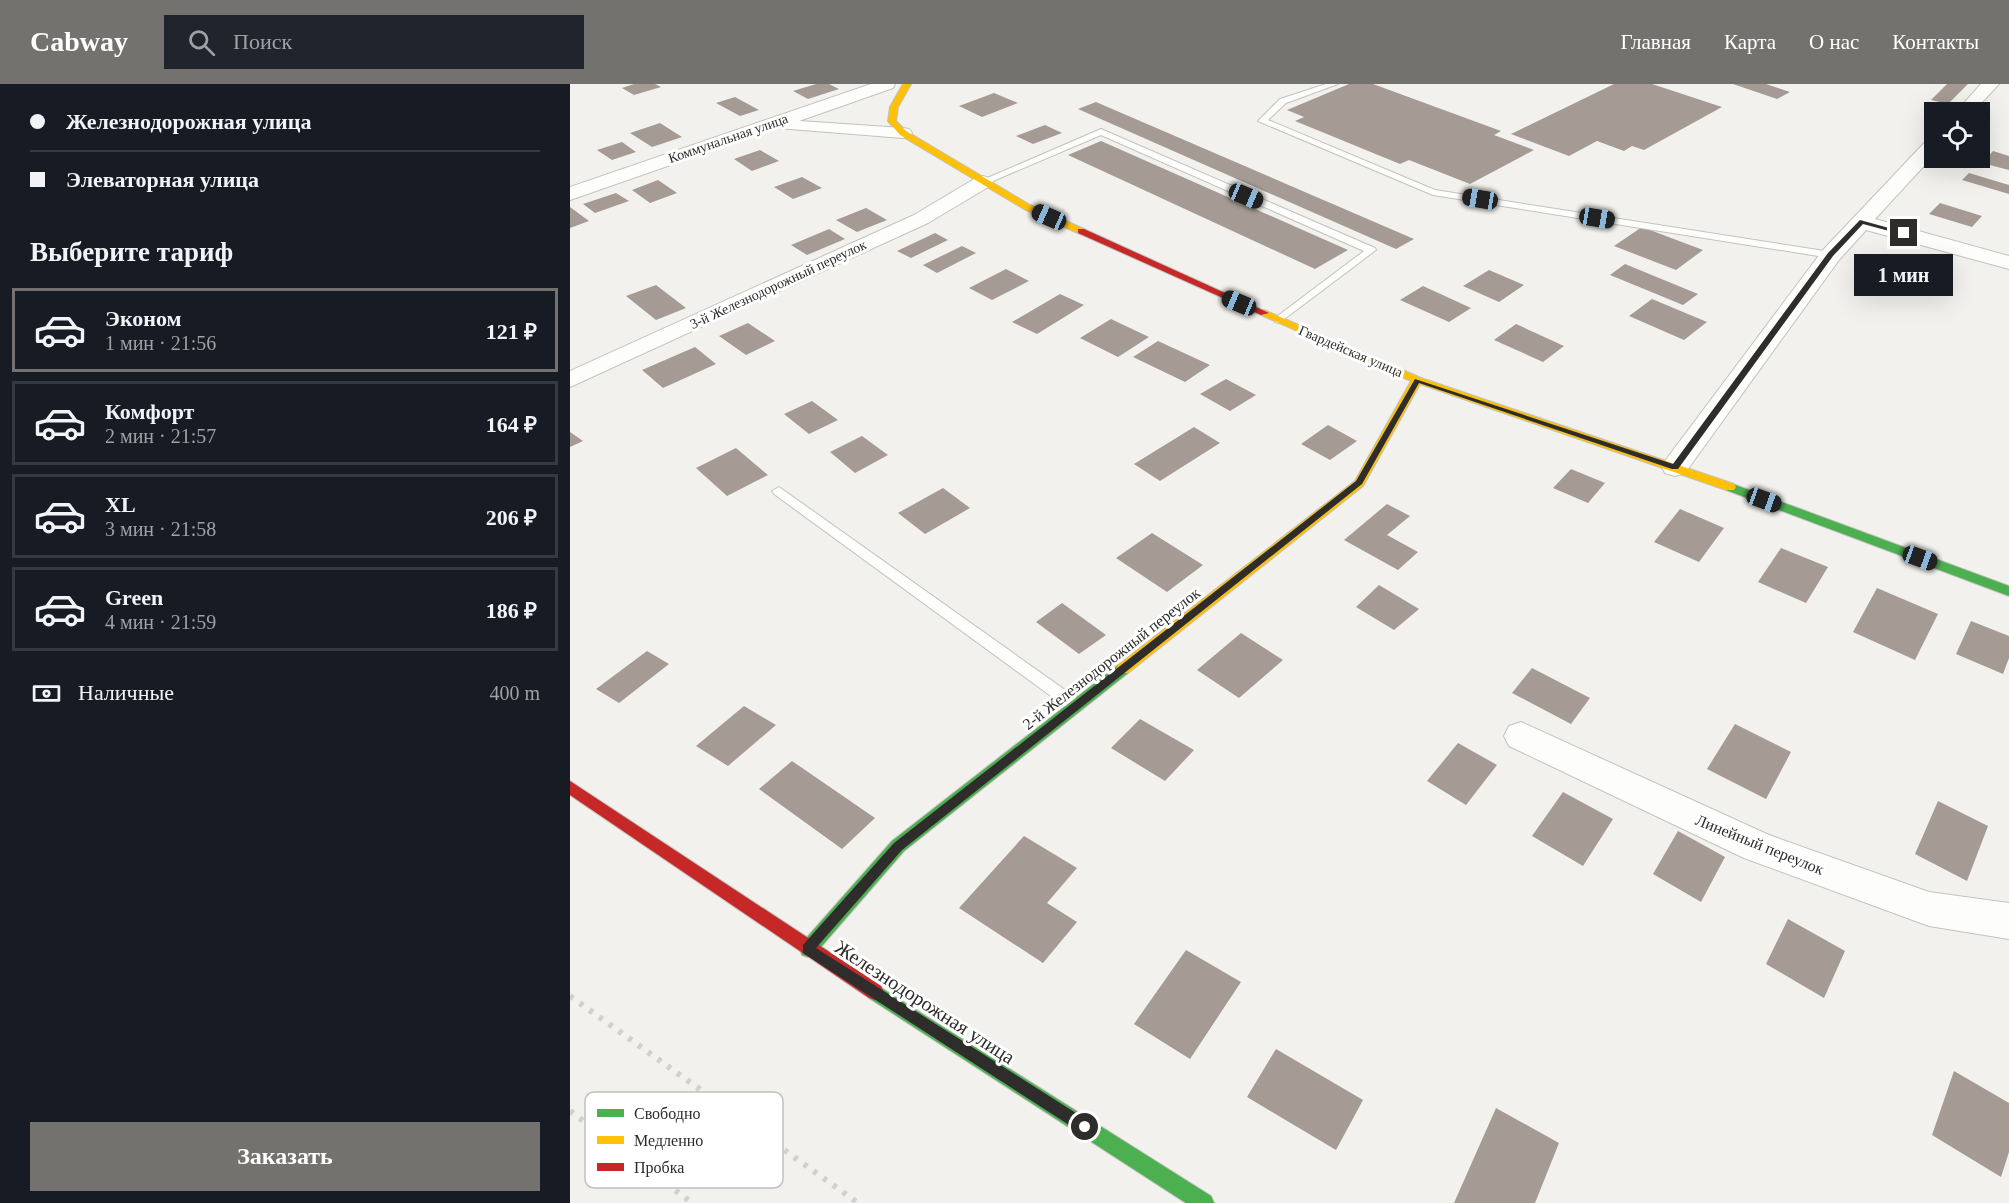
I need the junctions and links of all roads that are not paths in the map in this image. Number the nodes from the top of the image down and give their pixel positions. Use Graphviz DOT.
graph roads {
  1 [pos="887,84"];
  2 [pos="908,84"];
  3 [pos="1334,84"];
  4 [pos="1991,84"];
  5 [pos="1974,102"];
  6 [pos="768,124"];
  7 [pos="903,133"];
  8 [pos="1924,155"];
  9 [pos="983,182"];
  10 [pos="570,194"];
  11 [pos="1862,222"];
  12 [pos="1831,255"];
  13 [pos="2009,263"];
  14 [pos="1279,320"];
  15 [pos="570,380"];
  16 [pos="1417,380"];
  17 [pos="1675,467"];
  18 [pos="779,491"];
  19 [pos="2009,591"];
  20 [pos="1076,706"];
  21 [pos="1521,736"];
  22 [pos="570,787"];
  23 [pos="2009,921"];
  24 [pos="807,949"];
  25 [pos="1204,1203"];
  1 -- 6 [label="street, Коммунальная улица"];
  2 -- 7 [label="street"];
  3 -- 12 [label="lane"];
  4 -- 5 [label="street"];
  6 -- 7 [label="street"];
  6 -- 10 [label="street, Коммунальная улица"];
  7 -- 9 [label="street, Гвардейская улица"];
  8 -- 11 [label="street"];
  9 -- 14 [label="street, Гвардейская улица"];
  9 -- 14 [label="lane"];
  9 -- 15 [label="street, 3-й Железнодорожный переулок"];
  11 -- 12 [label="street"];
  11 -- 13 [label="street"];
  12 -- 17 [label="street"];
  14 -- 16 [label="street, Гвардейская улица"];
  16 -- 17 [label="street, Гвардейская улица"];
  16 -- 20 [label="street, 2-й Железнодорожный переулок"];
  17 -- 19 [label="street, Гвардейская улица"];
  18 -- 20 [label="lane"];
  20 -- 24 [label="street, 2-й Железнодорожный переулок"];
  21 -- 23 [label="street, Линейный переулок"];
  22 -- 24 [label="street, Железнодорожная улица"];
  24 -- 25 [label="street, Железнодорожная улица"];
}
